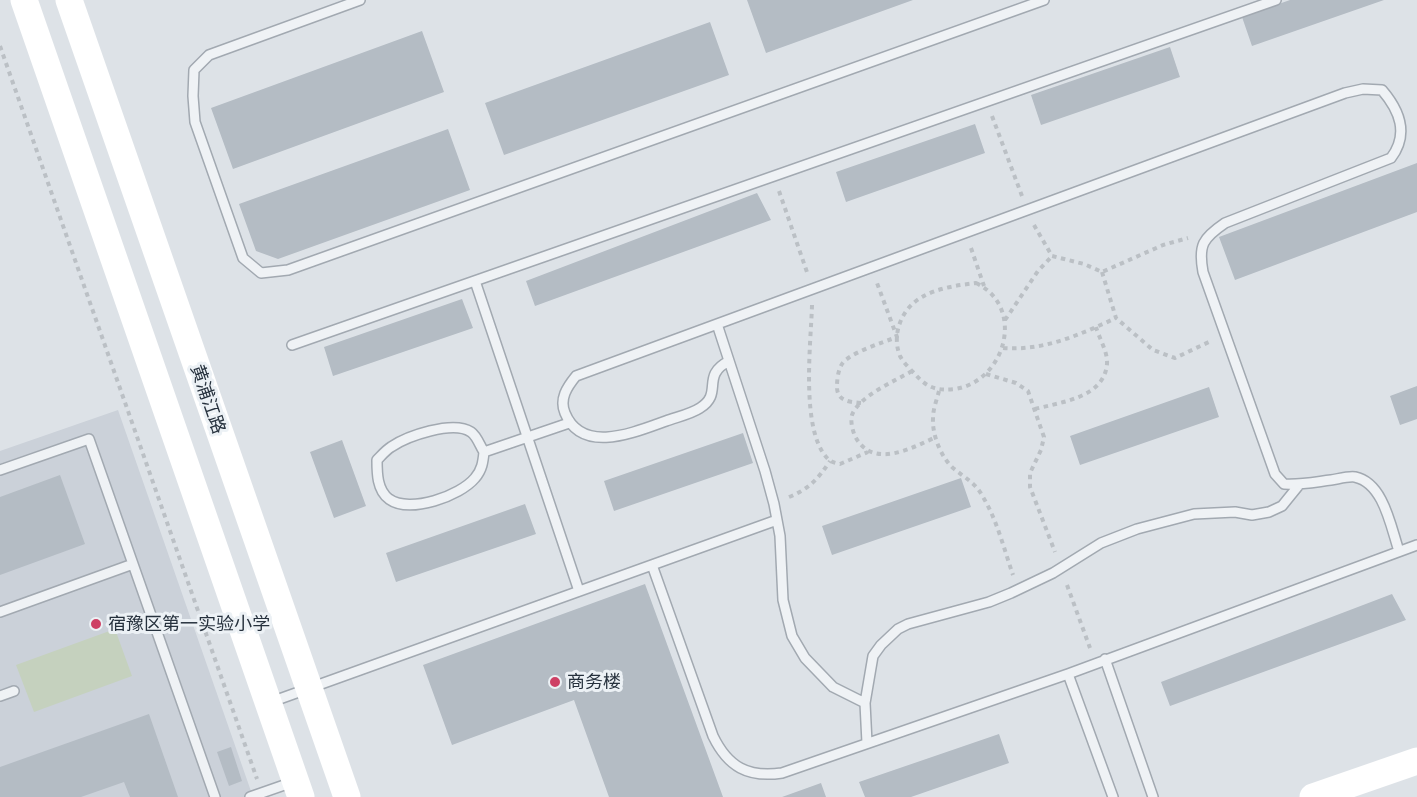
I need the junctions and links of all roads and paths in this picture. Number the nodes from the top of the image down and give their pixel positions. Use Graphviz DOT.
graph roads {
  1 [pos="24,0"];
  2 [pos="69,0"];
  3 [pos="360,0"];
  4 [pos="1044,0"];
  5 [pos="1276,0"];
  6 [pos="0,46"];
  7 [pos="987,101"];
  8 [pos="774,176"];
  9 [pos="1027,210"];
  10 [pos="965,233"];
  11 [pos="1210,233"];
  12 [pos="1052,256"];
  13 [pos="872,267"];
  14 [pos="1102,272"];
  15 [pos="475,281"];
  16 [pos="984,287"];
  17 [pos="813,289"];
  18 [pos="1116,318"];
  19 [pos="1005,320"];
  20 [pos="717,324"];
  21 [pos="1095,327"];
  22 [pos="1225,333"];
  23 [pos="897,337"];
  24 [pos="292,345"];
  25 [pos="1003,348"];
  26 [pos="729,361"];
  27 [pos="912,371"];
  28 [pos="986,374"];
  29 [pos="939,391"];
  30 [pos="861,404"];
  31 [pos="1035,410"];
  32 [pos="569,423"];
  33 [pos="527,437"];
  34 [pos="936,437"];
  35 [pos="484,452"];
  36 [pos="868,452"];
  37 [pos="830,461"];
  38 [pos="0,470"];
  39 [pos="1299,485"];
  40 [pos="774,504"];
  41 [pos="777,520"];
  42 [pos="1417,545"];
  43 [pos="1399,551"];
  44 [pos="133,564"];
  45 [pos="652,565"];
  46 [pos="1061,568"];
  47 [pos="1018,590"];
  48 [pos="579,591"];
  49 [pos="0,612"];
  50 [pos="1105,659"];
  51 [pos="1095,663"];
  52 [pos="1068,674"];
  53 [pos="309,688"];
  54 [pos="14,691"];
  55 [pos="0,696"];
  56 [pos="268,703"];
  57 [pos="865,703"];
  58 [pos="867,743"];
  59 [pos="1417,762"];
  60 [pos="298,789"];
  61 [pos="262,793"];
  62 [pos="215,797"];
  63 [pos="250,797"];
  64 [pos="347,797"];
  65 [pos="1113,797"];
  66 [pos="1153,797"];
  67 [pos="1313,797"];
  1 -- 56 [label="street"];
  2 -- 53 [label="street, 黄浦江路"];
  3 -- 4 [label="lane"];
  5 -- 7 [label="lane"];
  6 -- 61 [label="path"];
  7 -- 8 [label="lane"];
  7 -- 9 [label="path"];
  8 -- 15 [label="lane"];
  8 -- 17 [label="path"];
  9 -- 10 [label="lane"];
  9 -- 11 [label="lane"];
  9 -- 12 [label="path"];
  10 -- 13 [label="lane"];
  10 -- 16 [label="path"];
  11 -- 14 [label="path"];
  11 -- 22 [label="lane"];
  12 -- 14 [label="path"];
  12 -- 19 [label="path"];
  13 -- 17 [label="lane"];
  13 -- 23 [label="path"];
  14 -- 18 [label="path"];
  15 -- 24 [label="lane"];
  15 -- 33 [label="lane"];
  16 -- 19 [label="path"];
  16 -- 23 [label="path"];
  17 -- 20 [label="lane"];
  17 -- 37 [label="path"];
  18 -- 21 [label="path"];
  18 -- 22 [label="path"];
  19 -- 25 [label="path"];
  20 -- 26 [label="lane"];
  20 -- 32 [label="lane"];
  21 -- 25 [label="path"];
  21 -- 31 [label="path"];
  22 -- 39 [label="lane"];
  23 -- 27 [label="path"];
  23 -- 30 [label="path"];
  25 -- 28 [label="path"];
  26 -- 32 [label="lane"];
  26 -- 40 [label="lane"];
  27 -- 29 [label="path"];
  27 -- 30 [label="path"];
  28 -- 29 [label="path"];
  28 -- 31 [label="path"];
  29 -- 34 [label="path"];
  30 -- 36 [label="path"];
  31 -- 46 [label="path"];
  32 -- 33 [label="lane"];
  33 -- 35 [label="lane"];
  33 -- 48 [label="lane"];
  34 -- 36 [label="path"];
  34 -- 47 [label="path"];
  35 -- 35 [label="lane"];
  36 -- 37 [label="path"];
  37 -- 40 [label="path"];
  38 -- 44 [label="lane"];
  39 -- 43 [label="lane"];
  39 -- 46 [label="lane"];
  40 -- 41 [label="lane"];
  41 -- 45 [label="lane"];
  41 -- 57 [label="lane"];
  42 -- 43 [label="lane"];
  43 -- 50 [label="lane"];
  44 -- 49 [label="lane"];
  44 -- 62 [label="lane"];
  45 -- 48 [label="lane"];
  45 -- 58 [label="lane"];
  46 -- 47 [label="lane"];
  46 -- 51 [label="path"];
  47 -- 57 [label="lane"];
  48 -- 53 [label="lane"];
  50 -- 51 [label="lane"];
  50 -- 66 [label="lane"];
  51 -- 52 [label="lane"];
  52 -- 58 [label="lane"];
  52 -- 65 [label="lane"];
  53 -- 56 [label="lane"];
  53 -- 64 [label="street, 黄浦江路"];
  54 -- 55 [label="lane"];
  56 -- 60 [label="street"];
  57 -- 58 [label="lane"];
  59 -- 67 [label="street"];
  60 -- 61 [label="lane"];
  61 -- 63 [label="lane"];
}
